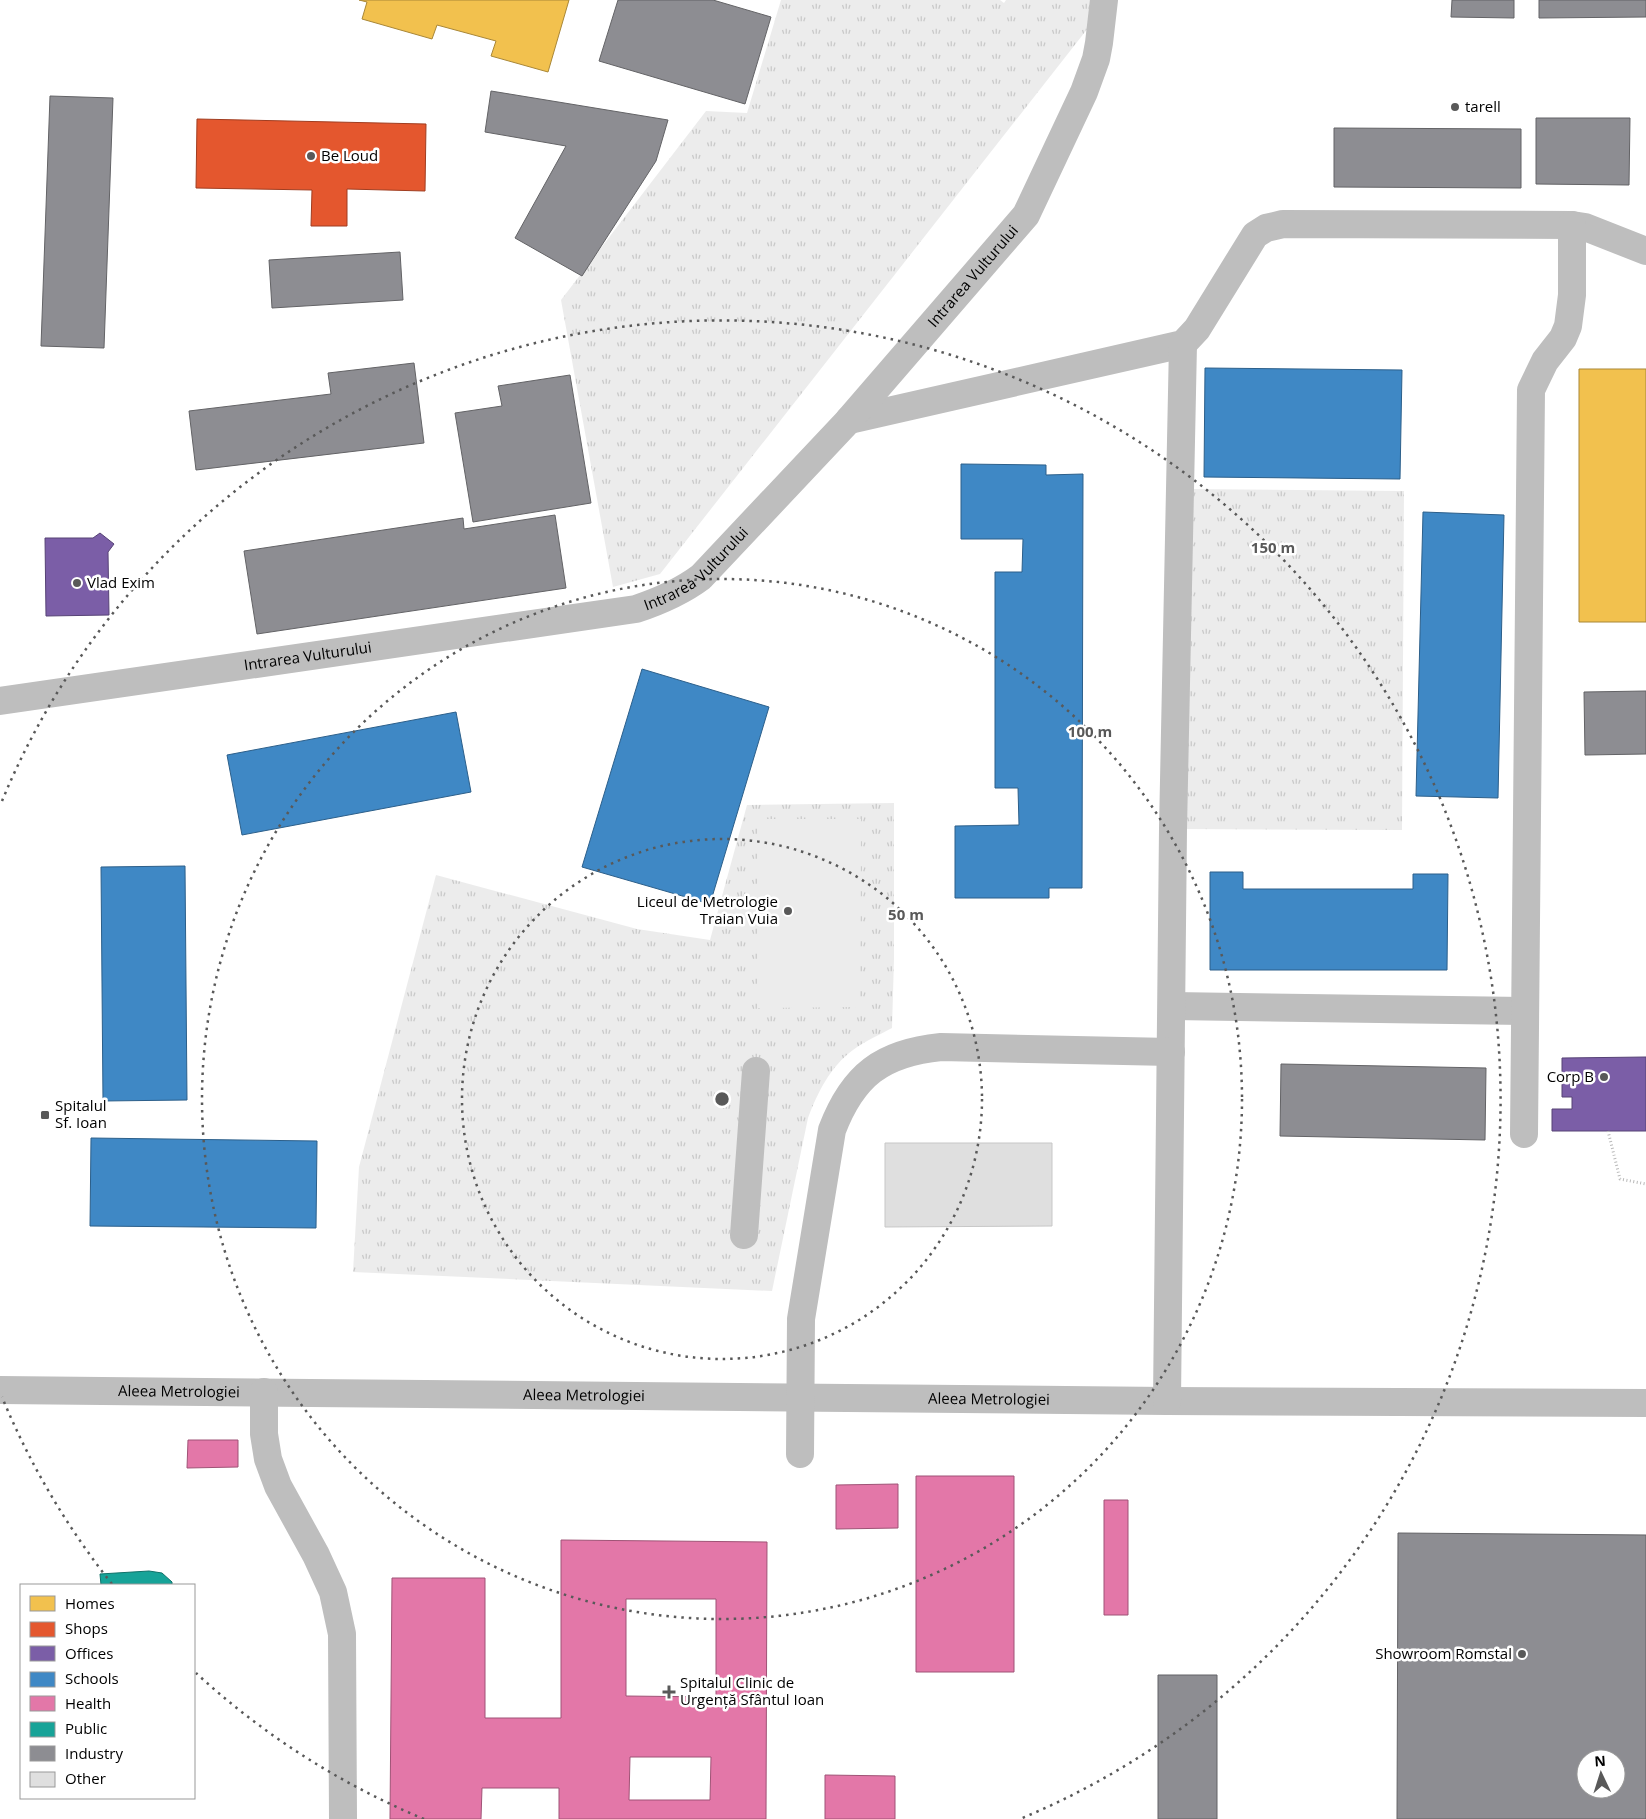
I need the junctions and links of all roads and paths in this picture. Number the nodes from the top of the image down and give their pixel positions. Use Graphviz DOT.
graph roads {
  1 [pos="1104,0"];
  2 [pos="1572,225"];
  3 [pos="1646,251"];
  4 [pos="1183,344"];
  5 [pos="850,420"];
  6 [pos="0,702"];
  7 [pos="1172,1006"];
  8 [pos="1524,1011"];
  9 [pos="1171,1052"];
  10 [pos="756,1071"];
  11 [pos="1608,1131"];
  12 [pos="1524,1134"];
  13 [pos="1646,1184"];
  14 [pos="744,1235"];
  15 [pos="0,1390"];
  16 [pos="264,1392"];
  17 [pos="800,1398"];
  18 [pos="1168,1401"];
  19 [pos="1646,1403"];
  20 [pos="800,1454"];
  21 [pos="343,1819"];
  1 -- 5 [label="street, Intrarea Vulturului"];
  2 -- 3 [label="street"];
  2 -- 4 [label="street"];
  2 -- 8 [label="street"];
  4 -- 5 [label="street"];
  4 -- 7 [label="street"];
  5 -- 6 [label="street, Intrarea Vulturului"];
  7 -- 8 [label="street"];
  7 -- 9 [label="street"];
  8 -- 12 [label="street"];
  9 -- 17 [label="street"];
  9 -- 18 [label="street"];
  10 -- 14 [label="street"];
  11 -- 13 [label="path"];
  15 -- 16 [label="street, Aleea Metrologiei"];
  16 -- 17 [label="street, Aleea Metrologiei"];
  16 -- 21 [label="street"];
  17 -- 18 [label="street, Aleea Metrologiei"];
  17 -- 20 [label="street"];
  18 -- 19 [label="street, Aleea Metrologiei"];
}
